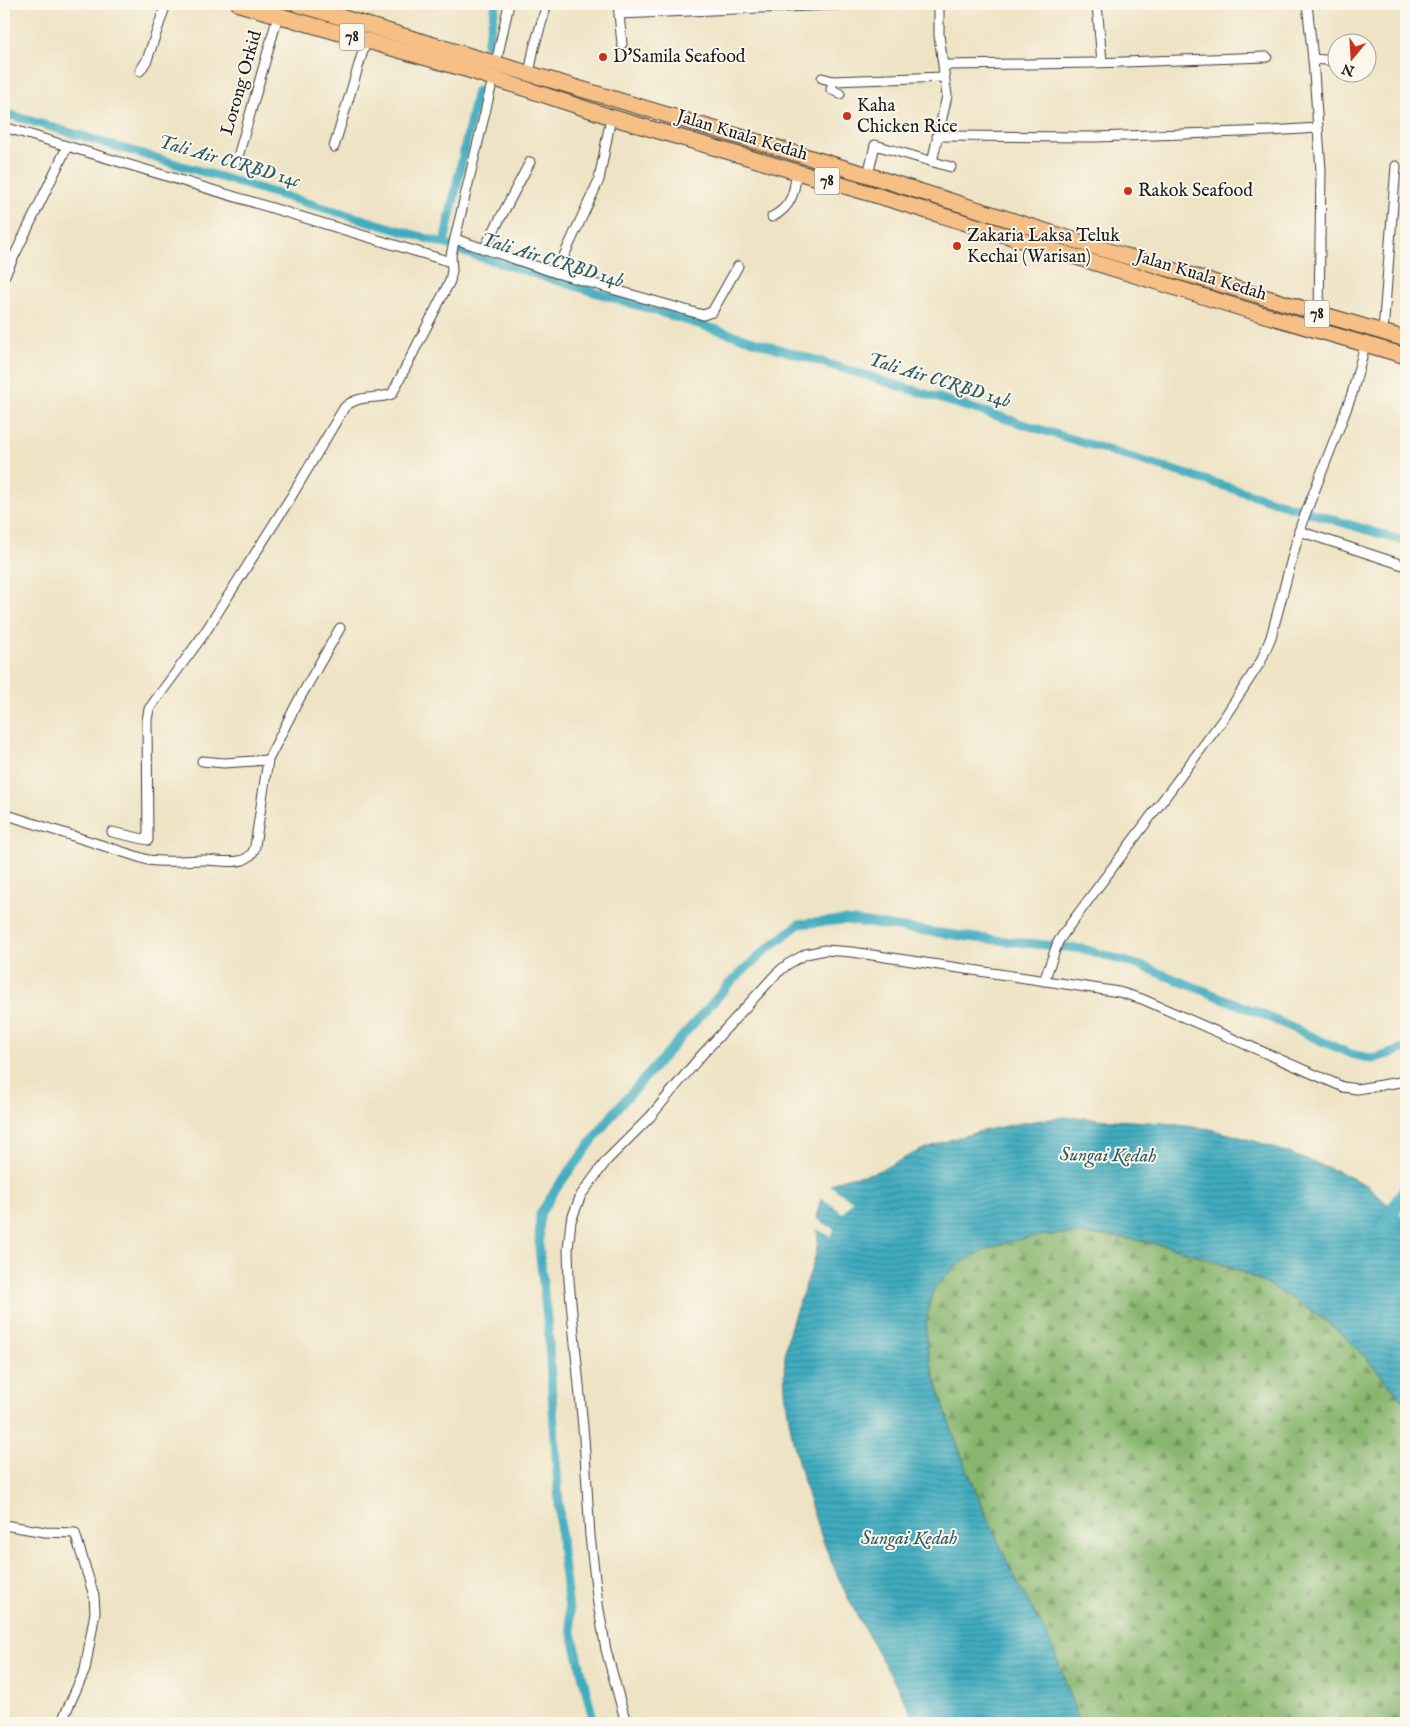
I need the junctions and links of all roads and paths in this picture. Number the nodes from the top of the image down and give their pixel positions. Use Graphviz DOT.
graph roads {
  1 [pos="166,4"];
  2 [pos="239,4"];
  3 [pos="297,4"];
  4 [pos="509,4"];
  5 [pos="547,4"];
  6 [pos="618,4"];
  7 [pos="856,4"];
  8 [pos="938,4"];
  9 [pos="1097,4"];
  10 [pos="1307,4"];
  11 [pos="620,14"];
  12 [pos="278,16"];
  13 [pos="366,41"];
  14 [pos="622,44"];
  15 [pos="1267,57"];
  16 [pos="1313,59"];
  17 [pos="1328,60"];
  18 [pos="468,62"];
  19 [pos="1102,62"];
  20 [pos="948,65"];
  21 [pos="492,70"];
  22 [pos="140,71"];
  23 [pos="529,74"];
  24 [pos="944,77"];
  25 [pos="822,78"];
  26 [pos="833,81"];
  27 [pos="840,94"];
  28 [pos="611,117"];
  29 [pos="4,127"];
  30 [pos="1318,128"];
  31 [pos="936,136"];
  32 [pos="67,147"];
  33 [pos="334,148"];
  34 [pos="237,160"];
  35 [pos="530,162"];
  36 [pos="932,162"];
  37 [pos="1396,166"];
  38 [pos="951,167"];
  39 [pos="796,172"];
  40 [pos="868,175"];
  41 [pos="772,218"];
  42 [pos="1020,222"];
  43 [pos="1016,240"];
  44 [pos="454,241"];
  45 [pos="484,249"];
  46 [pos="451,259"];
  47 [pos="738,266"];
  48 [pos="556,273"];
  49 [pos="4,277"];
  50 [pos="1228,286"];
  51 [pos="1229,304"];
  52 [pos="1319,314"];
  53 [pos="1383,332"];
  54 [pos="1406,340"];
  55 [pos="1365,345"];
  56 [pos="1406,356"];
  57 [pos="1300,528"];
  58 [pos="1406,566"];
  59 [pos="340,628"];
  60 [pos="268,760"];
  61 [pos="202,761"];
  62 [pos="4,814"];
  63 [pos="112,832"];
  64 [pos="1044,981"];
  65 [pos="1406,1082"];
  66 [pos="4,1525"];
  67 [pos="61,1723"];
  68 [pos="626,1723"];
  1 -- 22 [label="street"];
  2 -- 12 [label="main road, Jalan Kuala Kedah / 78"];
  3 -- 18 [label="main road, Jalan Kuala Kedah / 78"];
  4 -- 21 [label="street"];
  5 -- 23 [label="street"];
  6 -- 11 [label="street"];
  7 -- 11 [label="street"];
  8 -- 24 [label="street"];
  9 -- 19 [label="street"];
  10 -- 16 [label="street"];
  11 -- 14 [label="street"];
  12 -- 13 [label="main road, Jalan Kuala Kedah / 78"];
  12 -- 34 [label="street, Lorong Orkid"];
  13 -- 18 [label="main road, Jalan Kuala Kedah / 78"];
  13 -- 33 [label="street"];
  15 -- 19 [label="street"];
  16 -- 17 [label="street"];
  16 -- 30 [label="street"];
  18 -- 21 [label="main road, Jalan Kuala Kedah / 78"];
  19 -- 20 [label="street"];
  21 -- 23 [label="main road, Jalan Kuala Kedah / 78"];
  21 -- 28 [label="main road, Jalan Kuala Kedah / 78"];
  21 -- 44 [label="street"];
  23 -- 40 [label="main road, Jalan Kuala Kedah / 78"];
  24 -- 26 [label="street"];
  24 -- 31 [label="street"];
  25 -- 26 [label="street"];
  26 -- 27 [label="street"];
  28 -- 39 [label="main road, Jalan Kuala Kedah / 78"];
  28 -- 48 [label="street"];
  29 -- 32 [label="street"];
  30 -- 31 [label="street"];
  30 -- 52 [label="street"];
  31 -- 36 [label="street"];
  32 -- 46 [label="street"];
  32 -- 49 [label="street"];
  35 -- 45 [label="street"];
  36 -- 38 [label="street"];
  36 -- 40 [label="street"];
  37 -- 53 [label="street"];
  39 -- 41 [label="street"];
  39 -- 43 [label="main road, Jalan Kuala Kedah / 78"];
  40 -- 42 [label="main road, Jalan Kuala Kedah / 78"];
  42 -- 43 [label="main road"];
  42 -- 50 [label="main road, Jalan Kuala Kedah / 78"];
  43 -- 51 [label="main road, Jalan Kuala Kedah / 78"];
  44 -- 45 [label="street"];
  44 -- 46 [label="street"];
  45 -- 48 [label="street"];
  46 -- 63 [label="street"];
  47 -- 48 [label="street"];
  50 -- 51 [label="main road"];
  50 -- 52 [label="main road, Jalan Kuala Kedah / 78"];
  51 -- 55 [label="main road, Jalan Kuala Kedah / 78"];
  52 -- 53 [label="main road, Jalan Kuala Kedah / 78"];
  53 -- 54 [label="main road, Jalan Kuala Kedah / 78"];
  55 -- 56 [label="main road, Jalan Kuala Kedah / 78"];
  55 -- 57 [label="street"];
  57 -- 58 [label="street"];
  57 -- 64 [label="street"];
  59 -- 60 [label="street"];
  60 -- 61 [label="street"];
  60 -- 62 [label="street"];
  64 -- 65 [label="street"];
  64 -- 68 [label="street"];
  66 -- 67 [label="street"];
}
